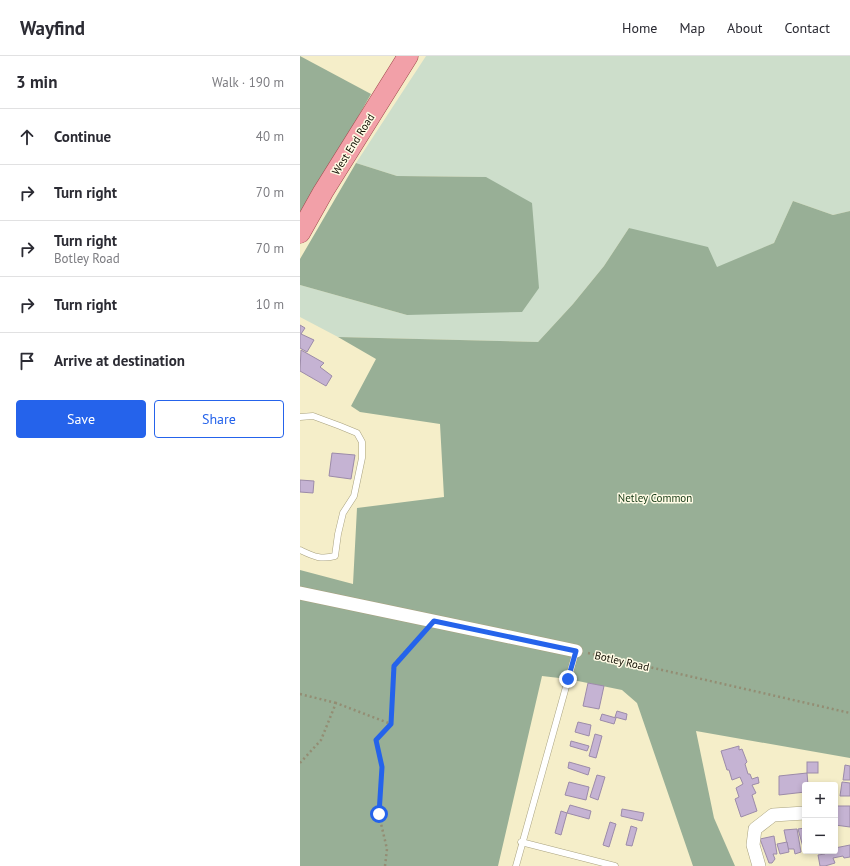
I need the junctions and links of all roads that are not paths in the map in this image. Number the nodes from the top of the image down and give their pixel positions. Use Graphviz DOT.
graph roads {
  1 [pos="408,56"];
  2 [pos="300,233"];
  3 [pos="300,418"];
  4 [pos="300,550"];
  5 [pos="300,593"];
  6 [pos="576,651"];
  7 [pos="802,813"];
  8 [pos="521,842"];
  9 [pos="516,866"];
  10 [pos="615,866"];
  11 [pos="759,866"];
  1 -- 2 [label="main road, West End Road"];
  3 -- 4 [label="lane"];
  5 -- 6 [label="street"];
  6 -- 8 [label="lane"];
  7 -- 11 [label="street"];
  8 -- 9 [label="lane"];
  8 -- 10 [label="lane"];
}
